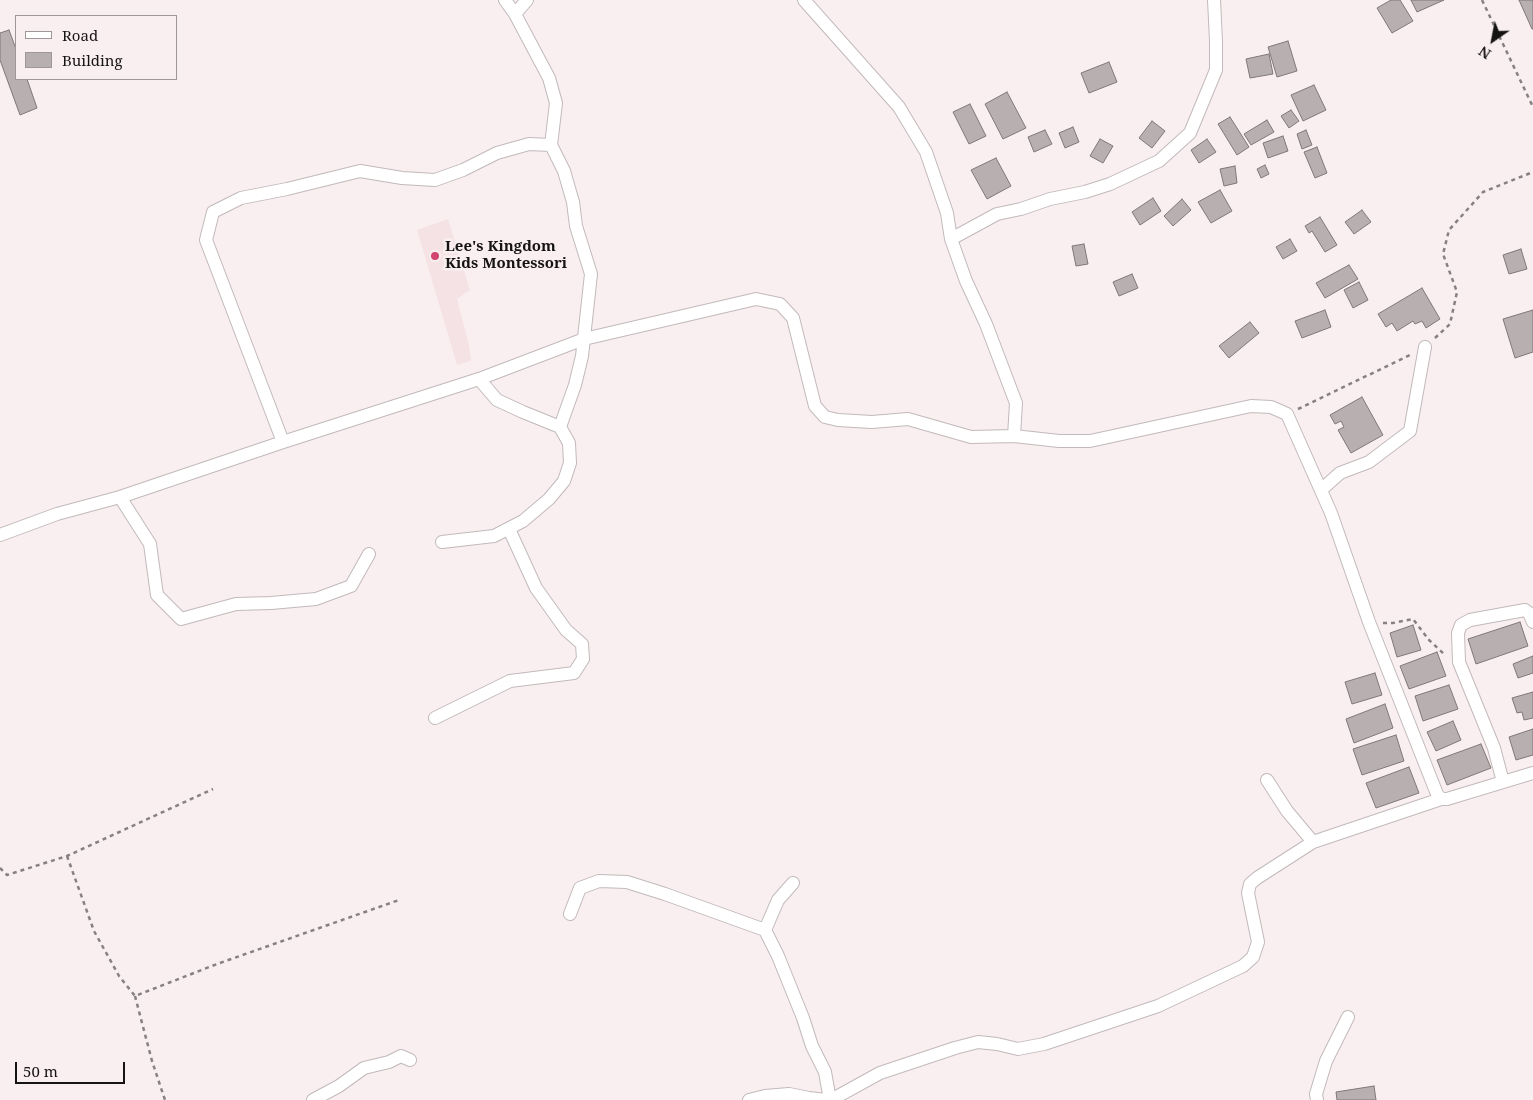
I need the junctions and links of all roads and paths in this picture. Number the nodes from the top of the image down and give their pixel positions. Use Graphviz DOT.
graph roads {
  1 [pos="505,0"];
  2 [pos="523,0"];
  3 [pos="528,0"];
  4 [pos="804,0"];
  5 [pos="1214,0"];
  6 [pos="1482,0"];
  7 [pos="514,14"];
  8 [pos="1533,107"];
  9 [pos="551,145"];
  10 [pos="1533,172"];
  11 [pos="951,238"];
  12 [pos="584,339"];
  13 [pos="1425,347"];
  14 [pos="479,379"];
  15 [pos="1287,414"];
  16 [pos="560,427"];
  17 [pos="1014,436"];
  18 [pos="283,442"];
  19 [pos="1321,490"];
  20 [pos="120,497"];
  21 [pos="508,529"];
  22 [pos="0,535"];
  23 [pos="442,542"];
  24 [pos="369,554"];
  25 [pos="1368,622"];
  26 [pos="1533,622"];
  27 [pos="1459,662"];
  28 [pos="435,718"];
  29 [pos="1533,773"];
  30 [pos="1267,780"];
  31 [pos="1503,782"];
  32 [pos="213,789"];
  33 [pos="1441,798"];
  34 [pos="1313,842"];
  35 [pos="67,856"];
  36 [pos="0,868"];
  37 [pos="793,884"];
  38 [pos="399,900"];
  39 [pos="570,914"];
  40 [pos="765,930"];
  41 [pos="135,996"];
  42 [pos="1348,1017"];
  43 [pos="410,1060"];
  44 [pos="165,1100"];
  45 [pos="313,1100"];
  46 [pos="749,1100"];
  47 [pos="826,1100"];
  48 [pos="830,1100"];
  49 [pos="1316,1100"];
  1 -- 7 [label="street"];
  2 -- 7 [label="street"];
  3 -- 7 [label="street"];
  4 -- 11 [label="street"];
  5 -- 11 [label="street"];
  6 -- 8 [label="path"];
  7 -- 9 [label="street"];
  9 -- 12 [label="street"];
  9 -- 18 [label="street"];
  10 -- 13 [label="path"];
  11 -- 17 [label="street"];
  12 -- 14 [label="street"];
  12 -- 16 [label="street"];
  12 -- 17 [label="street"];
  13 -- 15 [label="path"];
  13 -- 19 [label="street"];
  14 -- 16 [label="street"];
  14 -- 18 [label="street"];
  15 -- 17 [label="street"];
  15 -- 19 [label="street"];
  16 -- 21 [label="street"];
  18 -- 20 [label="street"];
  19 -- 25 [label="street"];
  20 -- 22 [label="street"];
  20 -- 24 [label="street"];
  21 -- 23 [label="street"];
  21 -- 28 [label="street"];
  25 -- 27 [label="path"];
  25 -- 33 [label="street"];
  26 -- 27 [label="street"];
  27 -- 31 [label="street"];
  29 -- 31 [label="street"];
  30 -- 34 [label="street"];
  31 -- 33 [label="street"];
  32 -- 35 [label="path"];
  33 -- 34 [label="street"];
  34 -- 48 [label="street"];
  35 -- 36 [label="path"];
  35 -- 41 [label="path"];
  37 -- 40 [label="street"];
  38 -- 41 [label="path"];
  39 -- 40 [label="street"];
  40 -- 48 [label="street"];
  41 -- 44 [label="path"];
  42 -- 49 [label="street"];
  43 -- 45 [label="street"];
  46 -- 47 [label="street"];
}
